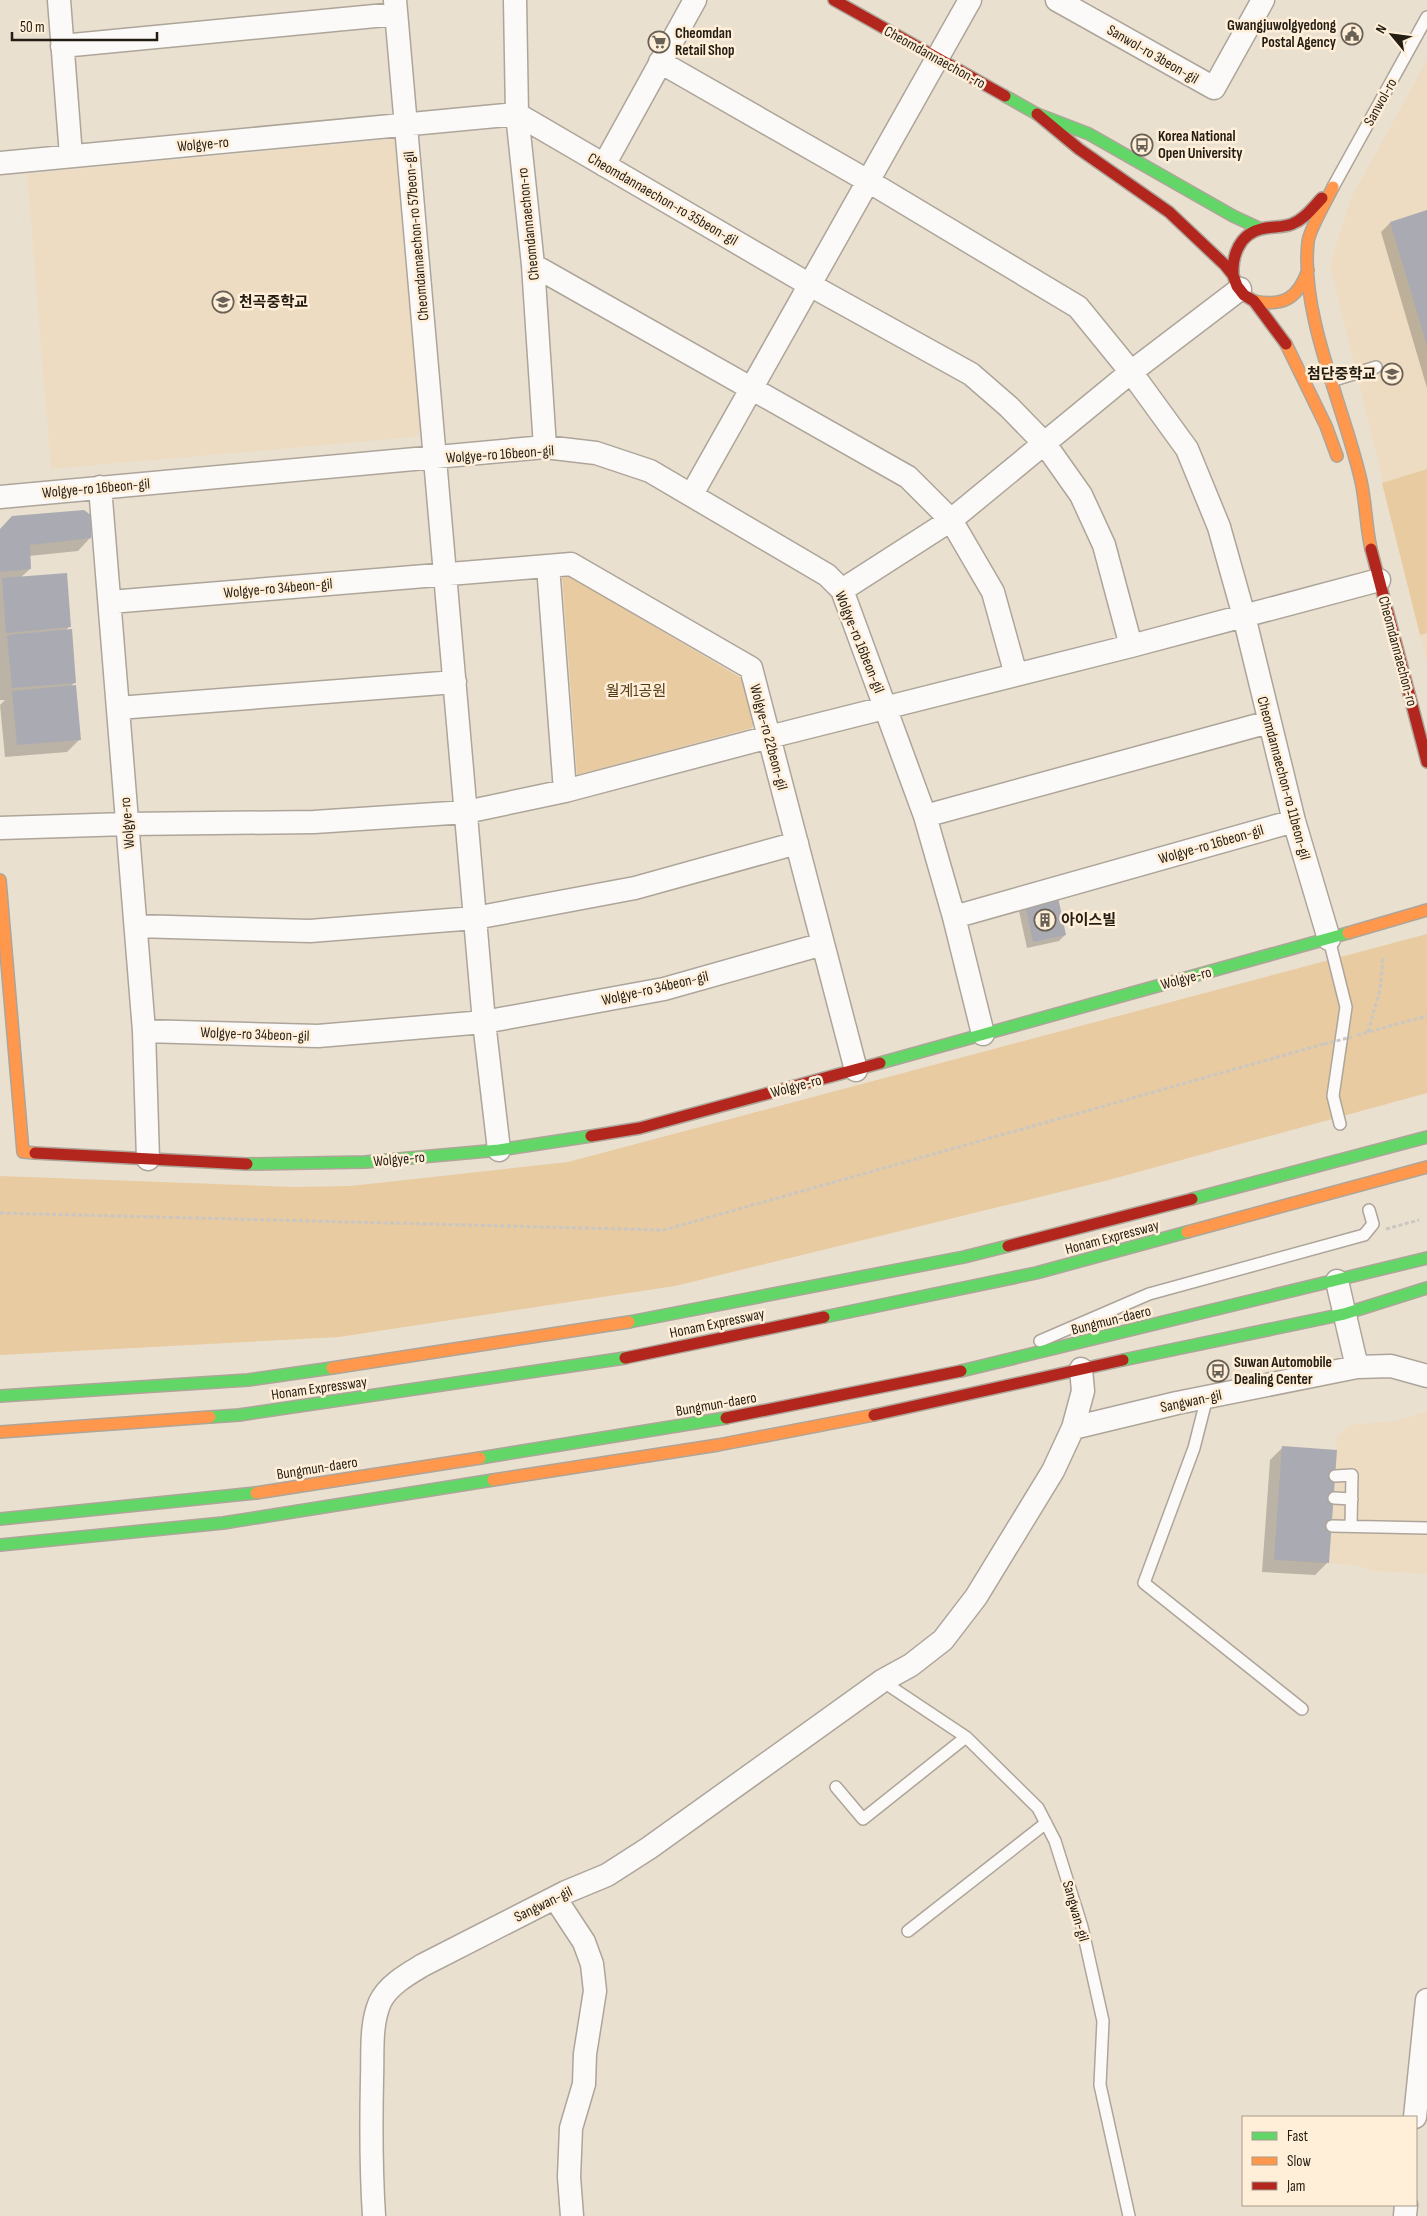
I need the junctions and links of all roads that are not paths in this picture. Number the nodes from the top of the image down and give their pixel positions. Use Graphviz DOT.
graph roads {
  1 [pos="59,0"];
  2 [pos="515,0"];
  3 [pos="695,0"];
  4 [pos="834,0"];
  5 [pos="970,0"];
  6 [pos="1058,0"];
  7 [pos="1257,2"];
  8 [pos="396,7"];
  9 [pos="1427,17"];
  10 [pos="62,46"];
  11 [pos="937,59"];
  12 [pos="660,62"];
  13 [pos="517,114"];
  14 [pos="1037,114"];
  15 [pos="406,124"];
  16 [pos="71,156"];
  17 [pos="0,163"];
  18 [pos="604,165"];
  19 [pos="868,181"];
  20 [pos="1333,187"];
  21 [pos="1267,229"];
  22 [pos="1307,258"];
  23 [pos="533,265"];
  24 [pos="1308,270"];
  25 [pos="810,285"];
  26 [pos="1242,288"];
  27 [pos="1376,367"];
  28 [pos="1132,372"];
  29 [pos="1332,380"];
  30 [pos="1308,387"];
  31 [pos="751,388"];
  32 [pos="1045,444"];
  33 [pos="545,448"];
  34 [pos="435,458"];
  35 [pos="1343,470"];
  36 [pos="100,487"];
  37 [pos="1350,487"];
  38 [pos="692,494"];
  39 [pos="0,497"];
  40 [pos="951,520"];
  41 [pos="1370,540"];
  42 [pos="548,566"];
  43 [pos="446,575"];
  44 [pos="1379,580"];
  45 [pos="842,590"];
  46 [pos="110,602"];
  47 [pos="1244,616"];
  48 [pos="1131,646"];
  49 [pos="1016,675"];
  50 [pos="455,682"];
  51 [pos="118,708"];
  52 [pos="886,708"];
  53 [pos="1268,722"];
  54 [pos="769,737"];
  55 [pos="1427,762"];
  56 [pos="565,792"];
  57 [pos="466,812"];
  58 [pos="925,816"];
  59 [pos="1294,821"];
  60 [pos="128,824"];
  61 [pos="0,828"];
  62 [pos="797,843"];
  63 [pos="0,880"];
  64 [pos="1427,910"];
  65 [pos="954,917"];
  66 [pos="475,918"];
  67 [pos="136,926"];
  68 [pos="1329,939"];
  69 [pos="823,944"];
  70 [pos="484,1022"];
  71 [pos="144,1031"];
  72 [pos="983,1034"];
  73 [pos="856,1070"];
  74 [pos="1340,1124"];
  75 [pos="1427,1137"];
  76 [pos="499,1150"];
  77 [pos="148,1159"];
  78 [pos="1427,1167"];
  79 [pos="1427,1173"];
  80 [pos="1381,1180"];
  81 [pos="1369,1210"];
  82 [pos="1427,1258"];
  83 [pos="1337,1280"];
  84 [pos="1427,1288"];
  85 [pos="1344,1314"];
  86 [pos="1357,1367"];
  87 [pos="977,1368"];
  88 [pos="1081,1369"];
  89 [pos="1427,1376"];
  90 [pos="0,1396"];
  91 [pos="1207,1397"];
  92 [pos="1073,1428"];
  93 [pos="0,1432"];
  94 [pos="1335,1476"];
  95 [pos="1334,1498"];
  96 [pos="1352,1498"];
  97 [pos="0,1519"];
  98 [pos="1332,1526"];
  99 [pos="1351,1526"];
  100 [pos="1427,1528"];
  101 [pos="0,1545"];
  102 [pos="882,1681"];
  103 [pos="1302,1709"];
  104 [pos="966,1737"];
  105 [pos="836,1787"];
  106 [pos="1046,1823"];
  107 [pos="555,1898"];
  108 [pos="908,1931"];
  109 [pos="1427,2000"];
  110 [pos="1415,2116"];
  111 [pos="374,2216"];
  112 [pos="572,2216"];
  113 [pos="1129,2216"];
  1 -- 10 [label="street"];
  2 -- 13 [label="street, Cheomdannaechon-ro"];
  3 -- 12 [label="street"];
  4 -- 11 [label="main road, Cheomdannaechon-ro"];
  5 -- 11 [label="street"];
  6 -- 7 [label="street, Sanwol-ro 3beon-gil"];
  8 -- 10 [label="street, Cheomdannaechon-ro 57beon-gil"];
  8 -- 15 [label="street, Cheomdannaechon-ro 57beon-gil"];
  9 -- 20 [label="lane, Sanwol-ro"];
  10 -- 16 [label="street"];
  11 -- 14 [label="main road, Cheomdannaechon-ro"];
  11 -- 19 [label="street"];
  12 -- 18 [label="street"];
  12 -- 19 [label="street"];
  13 -- 15 [label="street, Wolgye-ro"];
  13 -- 18 [label="street, Cheomdannaechon-ro 35beon-gil"];
  13 -- 23 [label="street, Cheomdannaechon-ro"];
  14 -- 21 [label="main road"];
  14 -- 26 [label="main road"];
  15 -- 16 [label="street, Wolgye-ro"];
  15 -- 34 [label="street, Cheomdannaechon-ro 57beon-gil"];
  16 -- 17 [label="street, Wolgye-ro"];
  18 -- 25 [label="street, Cheomdannaechon-ro 35beon-gil"];
  19 -- 25 [label="street"];
  19 -- 28 [label="street"];
  20 -- 21 [label="main road"];
  20 -- 22 [label="main road"];
  21 -- 22 [label="main road"];
  21 -- 26 [label="main road"];
  22 -- 24 [label="main road"];
  23 -- 31 [label="street"];
  23 -- 33 [label="street, Cheomdannaechon-ro"];
  24 -- 26 [label="main road"];
  24 -- 29 [label="main road"];
  25 -- 31 [label="street"];
  25 -- 32 [label="street, Cheomdannaechon-ro 35beon-gil"];
  26 -- 28 [label="street"];
  26 -- 30 [label="main road"];
  27 -- 29 [label="lane"];
  28 -- 32 [label="street"];
  28 -- 47 [label="street, Cheomdannaechon-ro 11beon-gil"];
  29 -- 30 [label="lane"];
  29 -- 41 [label="main road"];
  30 -- 35 [label="main road"];
  31 -- 38 [label="street"];
  31 -- 40 [label="street"];
  32 -- 40 [label="street"];
  32 -- 48 [label="street"];
  33 -- 34 [label="street, Wolgye-ro 16beon-gil"];
  33 -- 38 [label="street, Wolgye-ro 16beon-gil"];
  34 -- 36 [label="street, Wolgye-ro 16beon-gil"];
  34 -- 43 [label="street"];
  36 -- 39 [label="street, Wolgye-ro 16beon-gil"];
  36 -- 46 [label="street, Wolgye-ro"];
  37 -- 41 [label="main road"];
  38 -- 45 [label="street, Wolgye-ro 16beon-gil"];
  40 -- 45 [label="street"];
  40 -- 49 [label="street"];
  41 -- 44 [label="main road, Cheomdannaechon-ro"];
  42 -- 43 [label="street, Wolgye-ro 22beon-gil"];
  42 -- 54 [label="street, Wolgye-ro 22beon-gil"];
  42 -- 56 [label="street"];
  43 -- 46 [label="street, Wolgye-ro 34beon-gil"];
  43 -- 50 [label="street"];
  44 -- 47 [label="street"];
  44 -- 55 [label="main road, Cheomdannaechon-ro"];
  45 -- 52 [label="street, Wolgye-ro 16beon-gil"];
  46 -- 51 [label="street, Wolgye-ro"];
  47 -- 48 [label="street"];
  47 -- 53 [label="street, Cheomdannaechon-ro 11beon-gil"];
  48 -- 49 [label="street"];
  49 -- 52 [label="street"];
  50 -- 51 [label="street"];
  50 -- 57 [label="street"];
  51 -- 60 [label="street, Wolgye-ro"];
  52 -- 54 [label="street"];
  52 -- 58 [label="street, Wolgye-ro 16beon-gil"];
  53 -- 58 [label="street"];
  53 -- 59 [label="street, Cheomdannaechon-ro 11beon-gil"];
  54 -- 56 [label="street"];
  54 -- 62 [label="street, Wolgye-ro 22beon-gil"];
  56 -- 57 [label="street"];
  57 -- 60 [label="street"];
  57 -- 66 [label="street"];
  58 -- 65 [label="street, Wolgye-ro 16beon-gil"];
  59 -- 65 [label="street, Wolgye-ro 16beon-gil"];
  59 -- 68 [label="street, Cheomdannaechon-ro 11beon-gil"];
  60 -- 61 [label="street"];
  60 -- 67 [label="street, Wolgye-ro"];
  62 -- 66 [label="street"];
  62 -- 69 [label="street, Wolgye-ro 22beon-gil"];
  63 -- 77 [label="main road, Wolgye-ro"];
  64 -- 68 [label="main road, Wolgye-ro"];
  65 -- 72 [label="street, Wolgye-ro 16beon-gil"];
  66 -- 67 [label="street"];
  66 -- 70 [label="street"];
  67 -- 71 [label="street, Wolgye-ro"];
  68 -- 72 [label="main road, Wolgye-ro"];
  68 -- 74 [label="lane"];
  69 -- 70 [label="street, Wolgye-ro 34beon-gil"];
  69 -- 73 [label="street, Wolgye-ro 22beon-gil"];
  70 -- 71 [label="street, Wolgye-ro 34beon-gil"];
  70 -- 76 [label="street"];
  71 -- 77 [label="street, Wolgye-ro"];
  72 -- 73 [label="main road, Wolgye-ro"];
  73 -- 76 [label="main road, Wolgye-ro"];
  75 -- 90 [label="main road, Honam Expressway"];
  76 -- 77 [label="main road, Wolgye-ro"];
  78 -- 80 [label="main road, Honam Expressway"];
  79 -- 80 [label="main road"];
  80 -- 93 [label="main road, Honam Expressway"];
  81 -- 87 [label="lane"];
  82 -- 83 [label="main road, Bungmun-daero"];
  83 -- 85 [label="street"];
  83 -- 87 [label="main road, Bungmun-daero"];
  84 -- 85 [label="main road"];
  85 -- 86 [label="street"];
  85 -- 88 [label="main road"];
  86 -- 89 [label="street, Sangwan-gil"];
  86 -- 91 [label="street, Sangwan-gil"];
  87 -- 97 [label="main road, Bungmun-daero"];
  88 -- 92 [label="street, Sangwan-gil"];
  88 -- 101 [label="main road"];
  91 -- 92 [label="street, Sangwan-gil"];
  91 -- 103 [label="lane"];
  92 -- 102 [label="street, Sangwan-gil"];
  94 -- 96 [label="lane"];
  95 -- 96 [label="lane"];
  96 -- 99 [label="lane"];
  98 -- 99 [label="lane"];
  99 -- 100 [label="lane"];
  102 -- 104 [label="lane, Sangwan-gil"];
  102 -- 107 [label="street, Sangwan-gil"];
  104 -- 105 [label="lane"];
  104 -- 106 [label="lane, Sangwan-gil"];
  106 -- 108 [label="lane"];
  106 -- 113 [label="lane, Sangwan-gil"];
  107 -- 111 [label="street, Sangwan-gil"];
  107 -- 112 [label="street"];
  109 -- 110 [label="street"];
}
